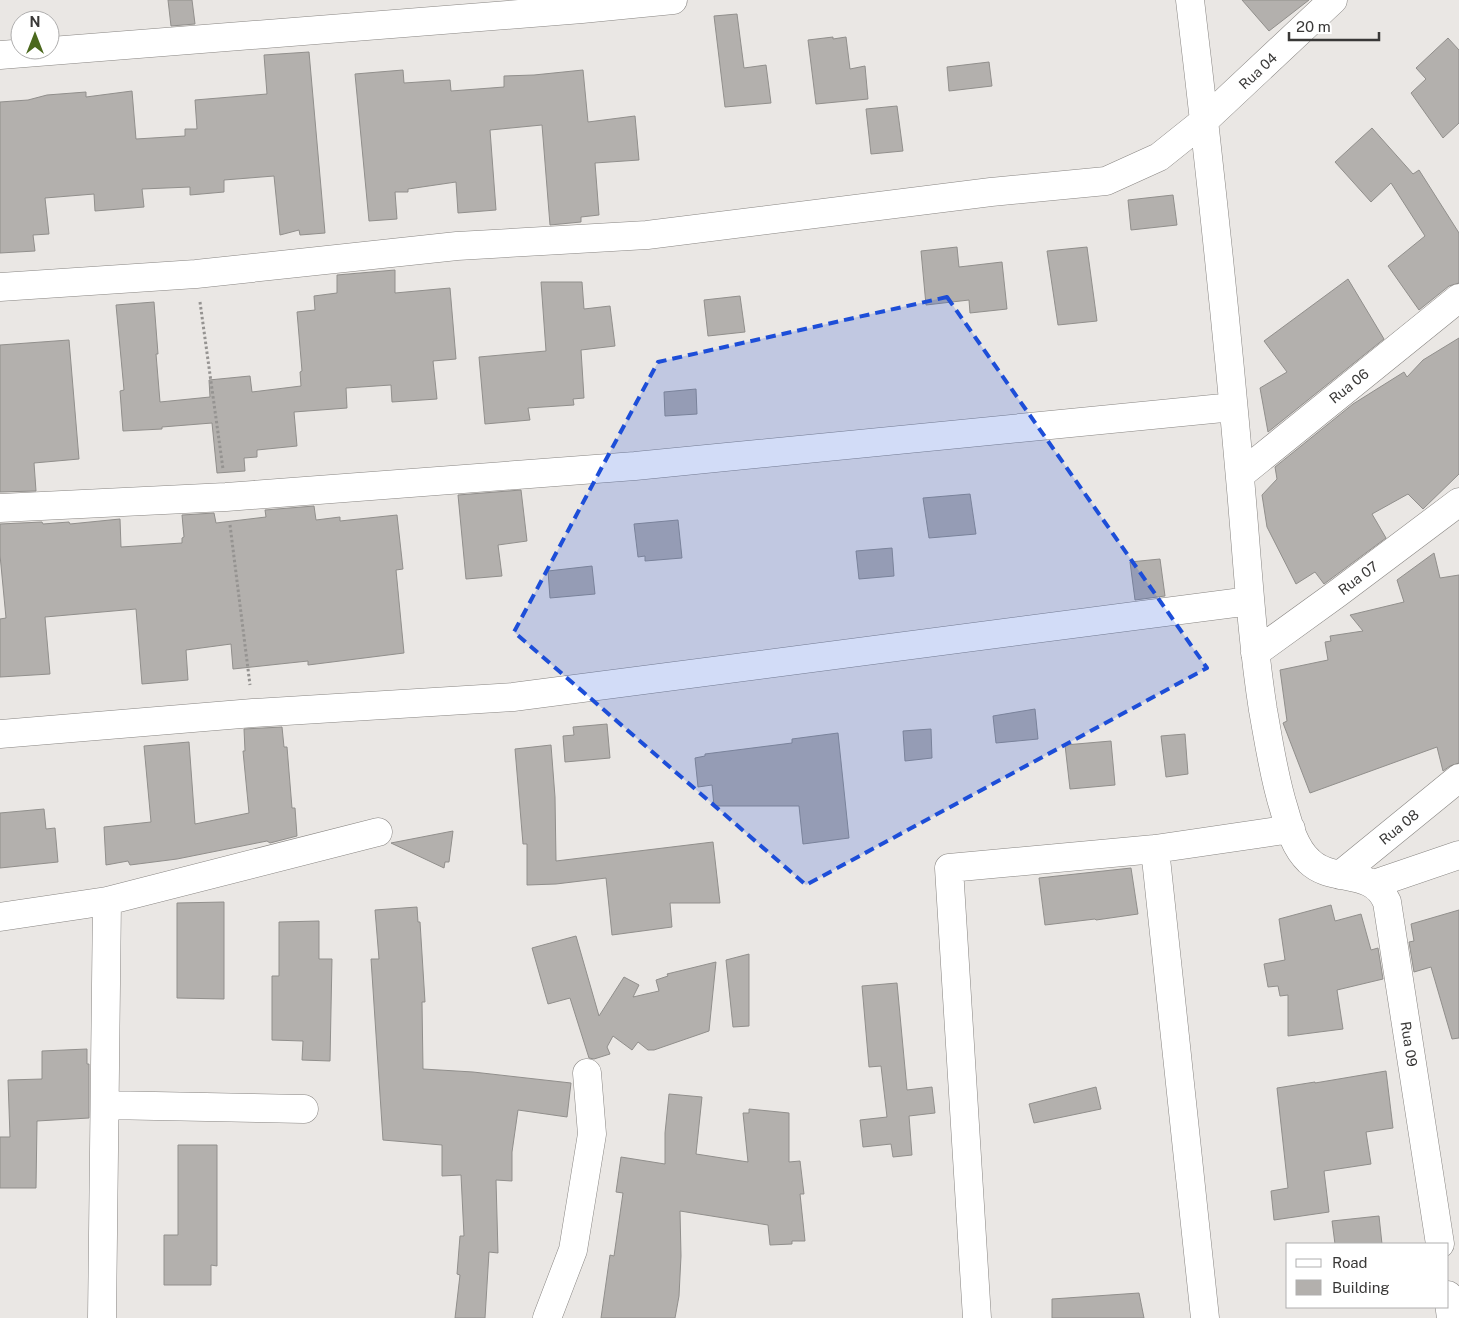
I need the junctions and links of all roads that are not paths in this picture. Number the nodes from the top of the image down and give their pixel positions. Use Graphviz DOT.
graph roads {
  1 [pos="673,0"];
  2 [pos="1190,0"];
  3 [pos="1333,0"];
  4 [pos="0,55"];
  5 [pos="1204,121"];
  6 [pos="0,287"];
  7 [pos="1459,298"];
  8 [pos="1233,407"];
  9 [pos="1240,474"];
  10 [pos="1459,502"];
  11 [pos="0,508"];
  12 [pos="1250,601"];
  13 [pos="1255,653"];
  14 [pos="0,734"];
  15 [pos="1459,778"];
  16 [pos="1291,829"];
  17 [pos="378,832"];
  18 [pos="1154,849"];
  19 [pos="1459,855"];
  20 [pos="1340,875"];
  21 [pos="1374,884"];
  22 [pos="107,901"];
  23 [pos="0,917"];
  24 [pos="587,1073"];
  25 [pos="104,1105"];
  26 [pos="304,1109"];
  27 [pos="1440,1243"];
  28 [pos="1449,1303"];
  29 [pos="102,1318"];
  30 [pos="547,1318"];
  31 [pos="978,1318"];
  32 [pos="1205,1318"];
  33 [pos="1451,1318"];
  1 -- 4 [label="street"];
  2 -- 5 [label="street"];
  3 -- 5 [label="street, Rua 04"];
  5 -- 6 [label="street, Rua 04"];
  5 -- 8 [label="street"];
  7 -- 9 [label="street, Rua 06"];
  8 -- 9 [label="street"];
  8 -- 11 [label="street"];
  9 -- 12 [label="street"];
  10 -- 13 [label="street, Rua 07"];
  12 -- 13 [label="street"];
  12 -- 14 [label="street"];
  13 -- 16 [label="street"];
  15 -- 20 [label="street, Rua 08"];
  16 -- 18 [label="street"];
  16 -- 20 [label="street"];
  17 -- 22 [label="street"];
  18 -- 31 [label="street"];
  18 -- 32 [label="street"];
  19 -- 21 [label="street"];
  20 -- 21 [label="street"];
  21 -- 27 [label="street, Rua 09"];
  22 -- 23 [label="street"];
  22 -- 25 [label="street"];
  24 -- 30 [label="street"];
  25 -- 26 [label="street"];
  25 -- 29 [label="street"];
  28 -- 33 [label="street"];
}
